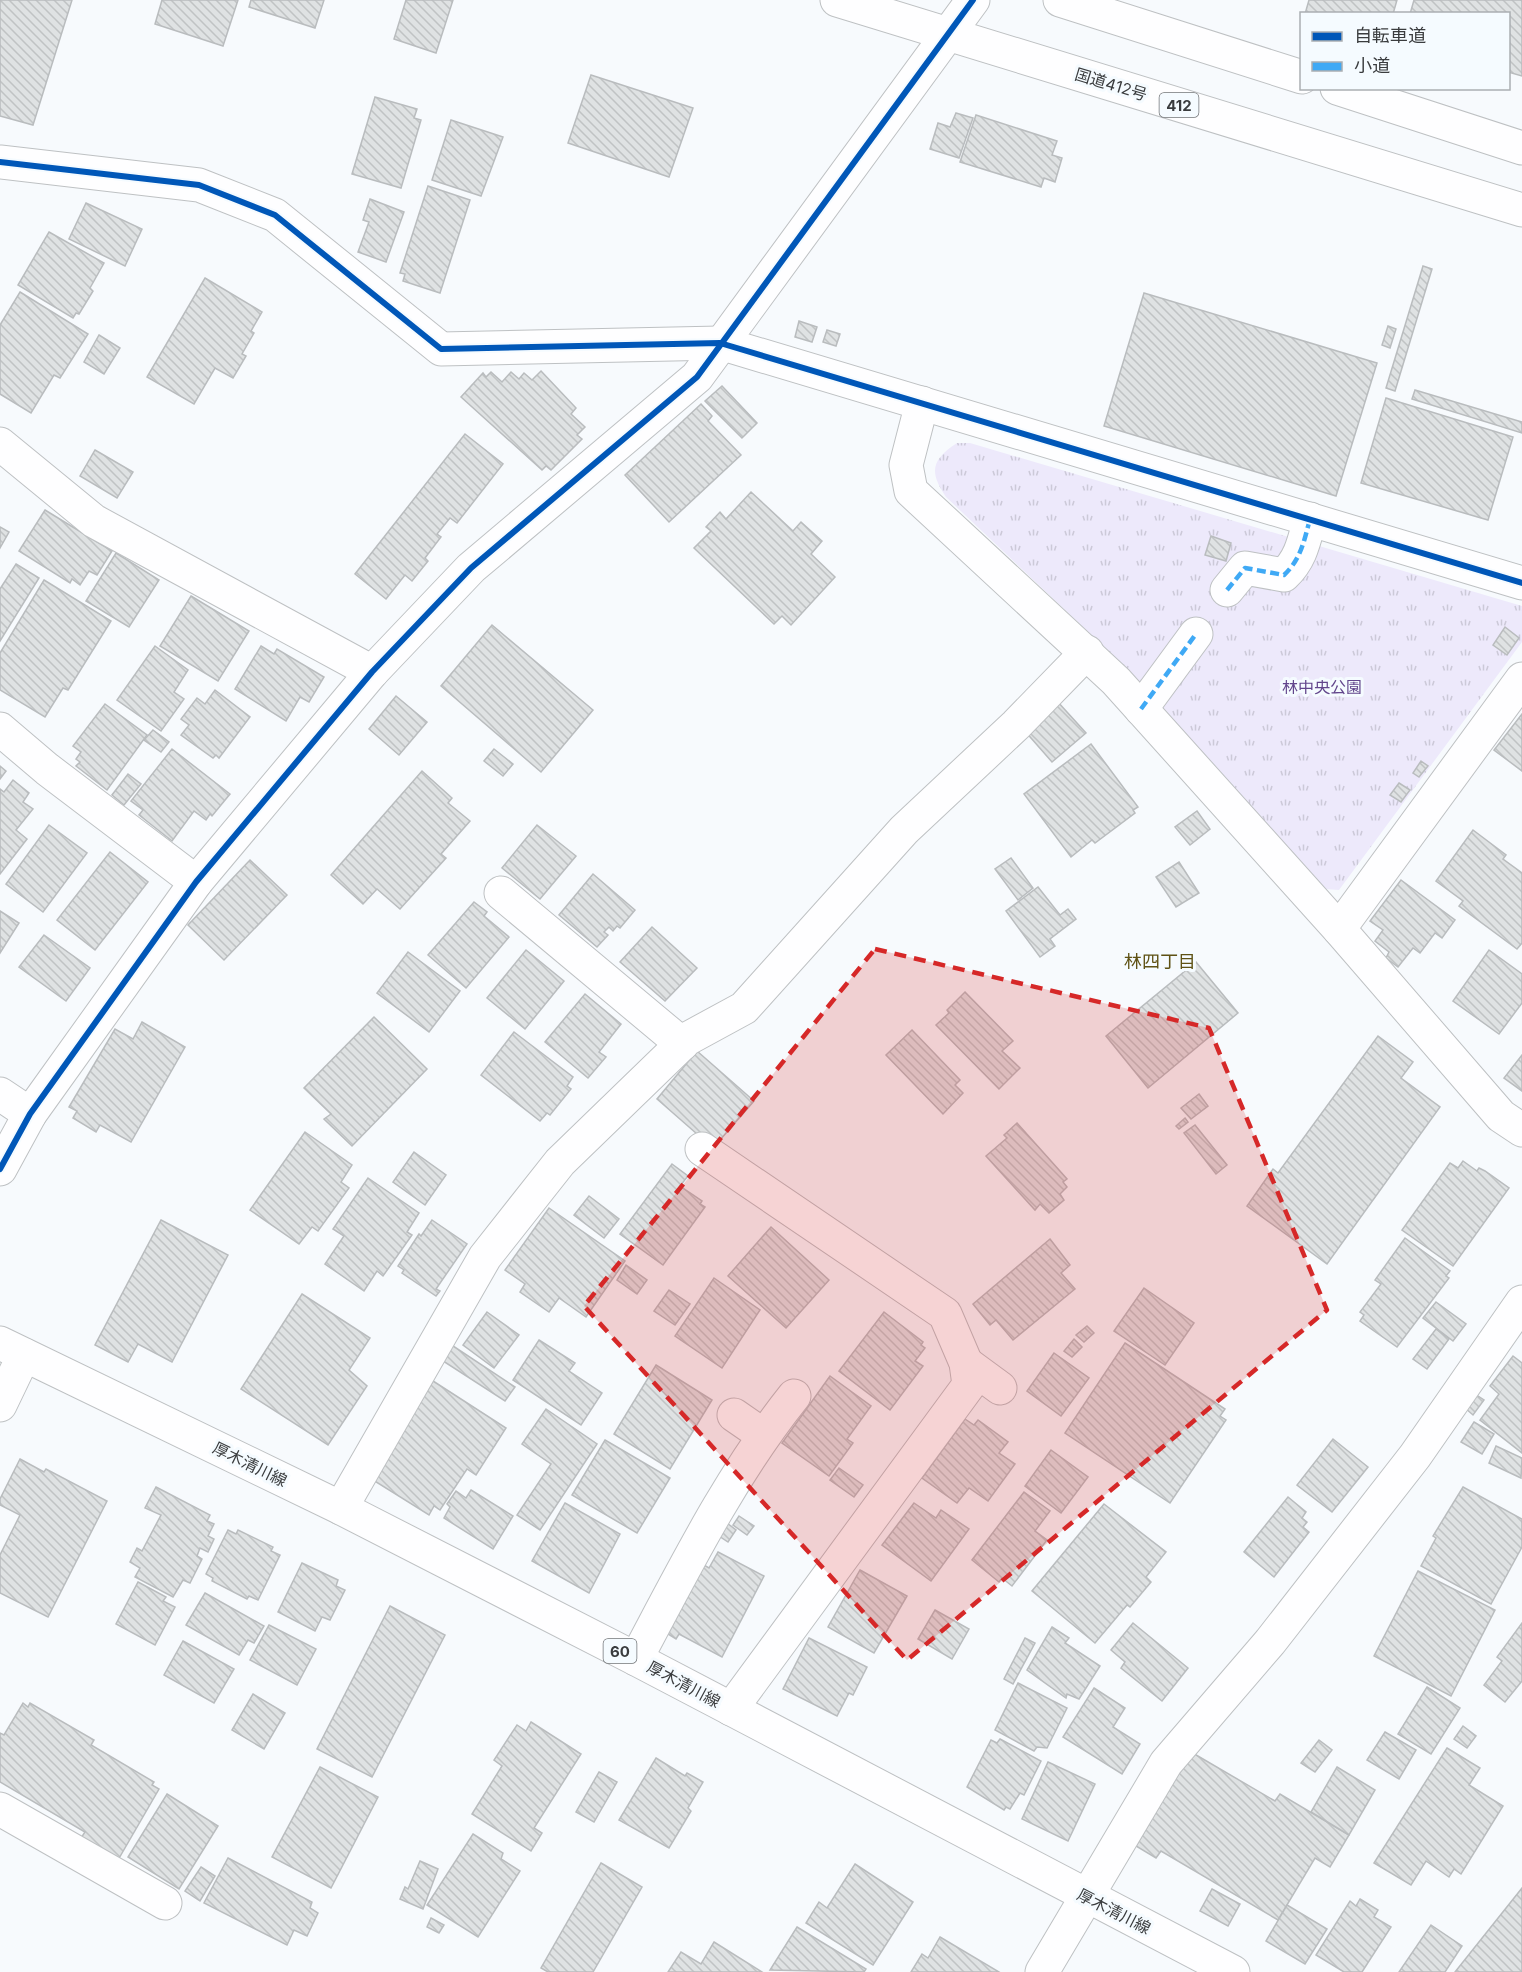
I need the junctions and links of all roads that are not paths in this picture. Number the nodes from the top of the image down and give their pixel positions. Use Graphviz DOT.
graph roads {
  1 [pos="837,0"];
  2 [pos="973,0"];
  3 [pos="1060,0"];
  4 [pos="947,34"];
  5 [pos="1300,76"];
  6 [pos="1343,90"];
  7 [pos="1522,148"];
  8 [pos="0,162"];
  9 [pos="1522,210"];
  10 [pos="720,343"];
  11 [pos="922,403"];
  12 [pos="0,444"];
  13 [pos="1310,519"];
  14 [pos="1522,583"];
  15 [pos="1227,590"];
  16 [pos="1196,634"];
  17 [pos="1087,652"];
  18 [pos="372,672"];
  19 [pos="1522,679"];
  20 [pos="1141,709"];
  21 [pos="0,729"];
  22 [pos="196,882"];
  23 [pos="501,893"];
  24 [pos="1340,929"];
  25 [pos="682,1044"];
  26 [pos="0,1094"];
  27 [pos="30,1114"];
  28 [pos="1522,1130"];
  29 [pos="702,1149"];
  30 [pos="0,1169"];
  31 [pos="1522,1302"];
  32 [pos="12,1349"];
  33 [pos="966,1363"];
  34 [pos="1000,1388"];
  35 [pos="794,1396"];
  36 [pos="0,1405"];
  37 [pos="734,1415"];
  38 [pos="763,1435"];
  39 [pos="341,1508"];
  40 [pos="636,1659"];
  41 [pos="731,1709"];
  42 [pos="0,1809"];
  43 [pos="1086,1896"];
  44 [pos="165,1903"];
  45 [pos="1042,1972"];
  46 [pos="1233,1972"];
  1 -- 4 [label="main road, 国道412号 / 412"];
  2 -- 4 [label="main road"];
  3 -- 5 [label="main road"];
  4 -- 9 [label="main road, 国道412号 / 412"];
  4 -- 10 [label="main road"];
  6 -- 7 [label="main road"];
  8 -- 10 [label="main road"];
  10 -- 11 [label="main road"];
  10 -- 18 [label="main road"];
  11 -- 13 [label="main road"];
  11 -- 17 [label="main road"];
  12 -- 18 [label="main road"];
  13 -- 14 [label="main road"];
  13 -- 15 [label="main road"];
  16 -- 20 [label="main road"];
  17 -- 20 [label="main road"];
  17 -- 25 [label="main road"];
  18 -- 22 [label="main road"];
  19 -- 24 [label="main road"];
  20 -- 24 [label="main road"];
  21 -- 22 [label="main road"];
  22 -- 27 [label="main road"];
  23 -- 25 [label="main road"];
  24 -- 28 [label="main road"];
  25 -- 39 [label="main road"];
  26 -- 27 [label="main road"];
  27 -- 30 [label="main road"];
  29 -- 33 [label="main road"];
  31 -- 43 [label="main road"];
  32 -- 36 [label="main road"];
  32 -- 39 [label="main road, 厚木清川線 / 60"];
  33 -- 34 [label="main road"];
  33 -- 41 [label="main road"];
  35 -- 38 [label="main road"];
  37 -- 38 [label="main road"];
  38 -- 40 [label="main road"];
  39 -- 40 [label="main road, 厚木清川線 / 60"];
  40 -- 41 [label="main road, 厚木清川線 / 60"];
  41 -- 43 [label="main road, 厚木清川線 / 60"];
  42 -- 44 [label="main road"];
  43 -- 45 [label="main road"];
  43 -- 46 [label="main road, 厚木清川線 / 60"];
}
